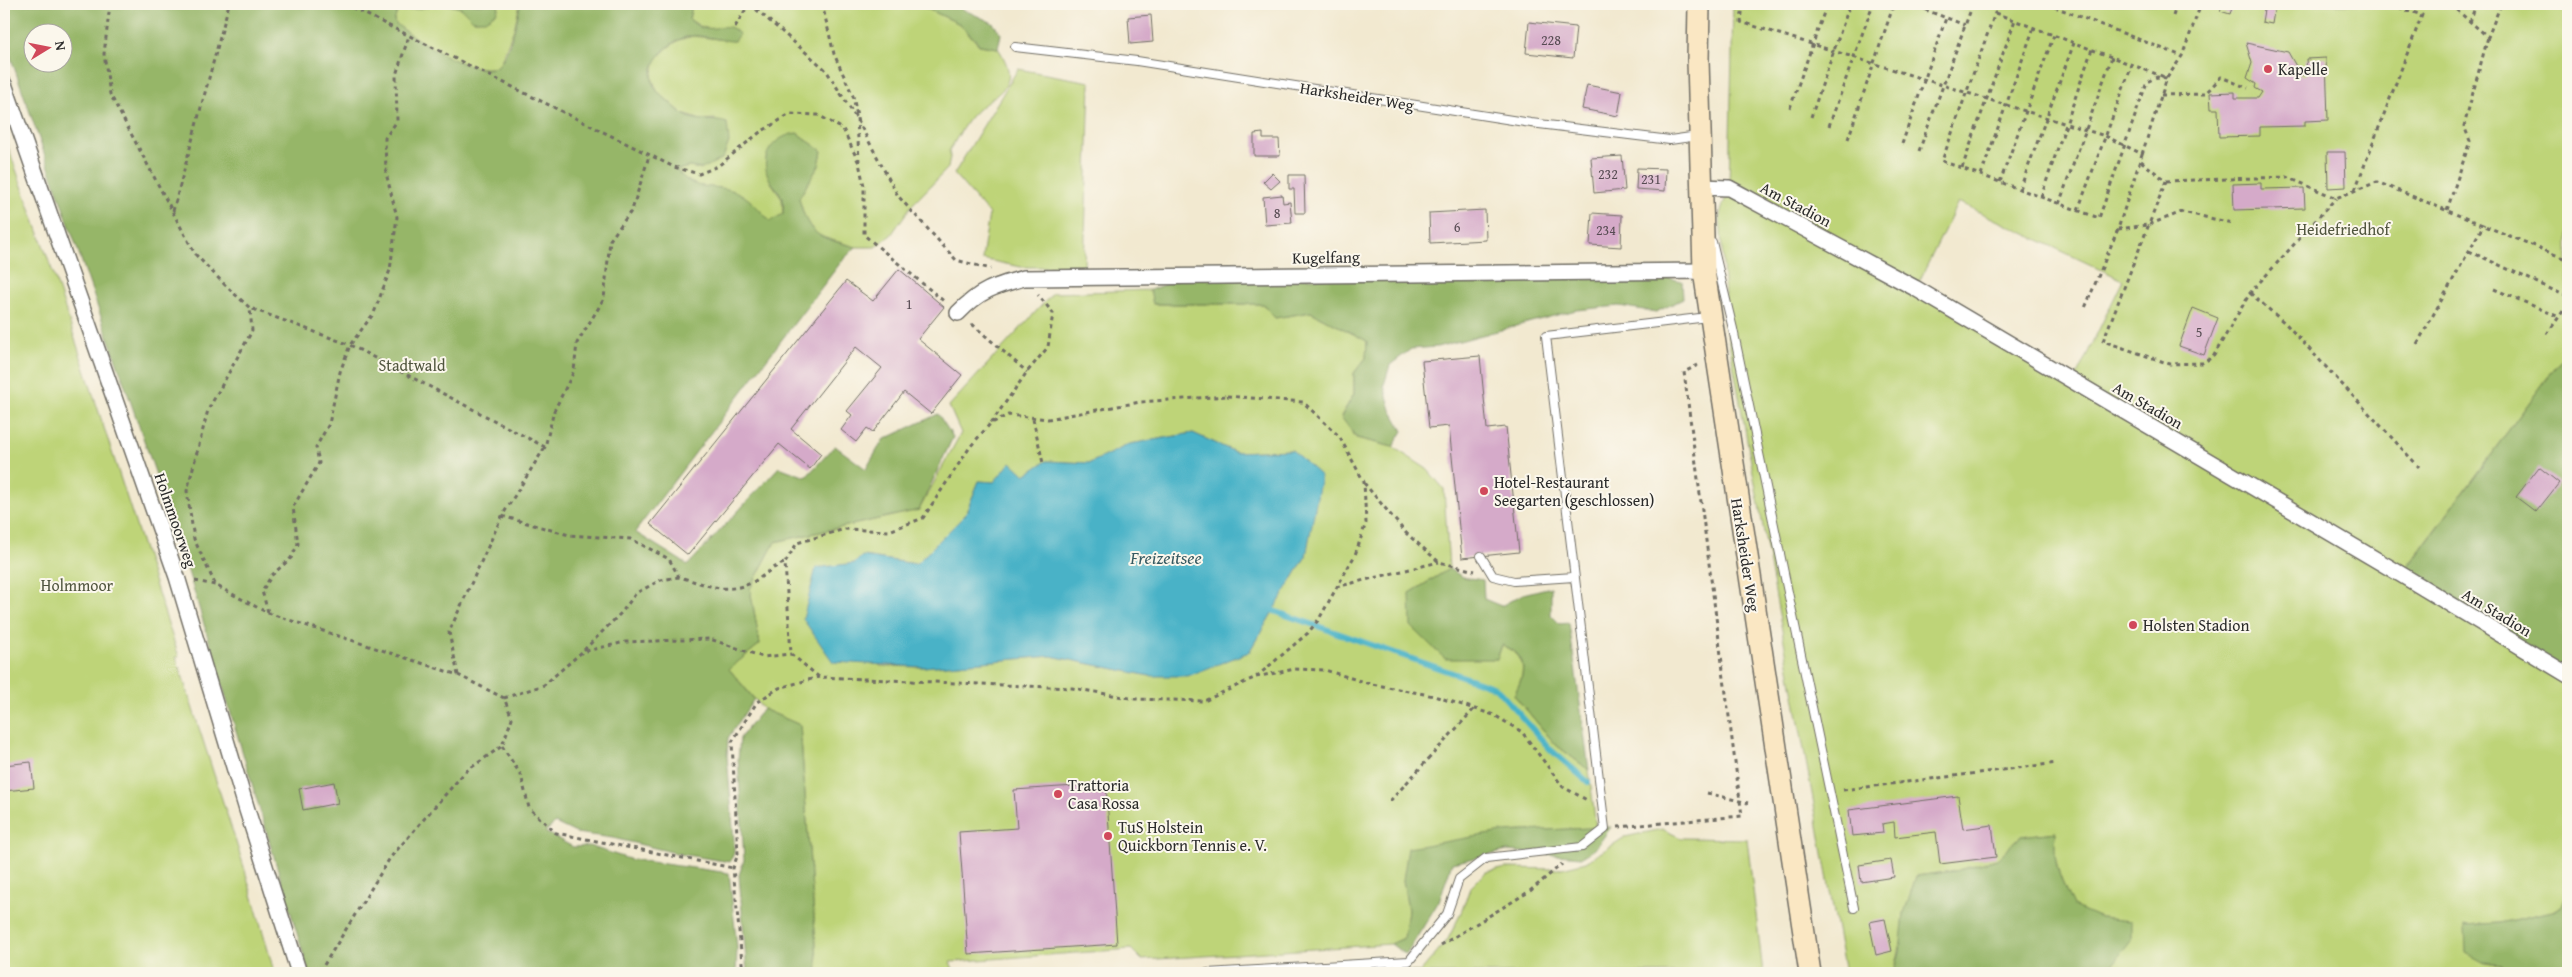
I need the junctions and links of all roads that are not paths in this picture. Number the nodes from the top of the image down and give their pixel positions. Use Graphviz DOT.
graph roads {
  1 [pos="1699,4"];
  2 [pos="1014,47"];
  3 [pos="4,84"];
  4 [pos="1700,135"];
  5 [pos="1702,194"];
  6 [pos="1704,271"];
  7 [pos="953,308"];
  8 [pos="1710,317"];
  9 [pos="1481,556"];
  10 [pos="1574,577"];
  11 [pos="2568,675"];
  12 [pos="1854,908"];
  13 [pos="299,973"];
  14 [pos="1206,973"];
  15 [pos="1810,973"];
  1 -- 4 [label="main road, Harksheider Weg"];
  2 -- 4 [label="lane, Harksheider Weg"];
  3 -- 13 [label="street, Holmmoorweg"];
  4 -- 5 [label="main road, Harksheider Weg"];
  5 -- 6 [label="main road, Harksheider Weg"];
  5 -- 11 [label="street, Am Stadion"];
  5 -- 12 [label="lane"];
  6 -- 7 [label="street, Kugelfang"];
  6 -- 8 [label="main road, Harksheider Weg"];
  8 -- 10 [label="lane"];
  8 -- 15 [label="main road, Harksheider Weg"];
  9 -- 10 [label="lane"];
  10 -- 14 [label="lane"];
}
